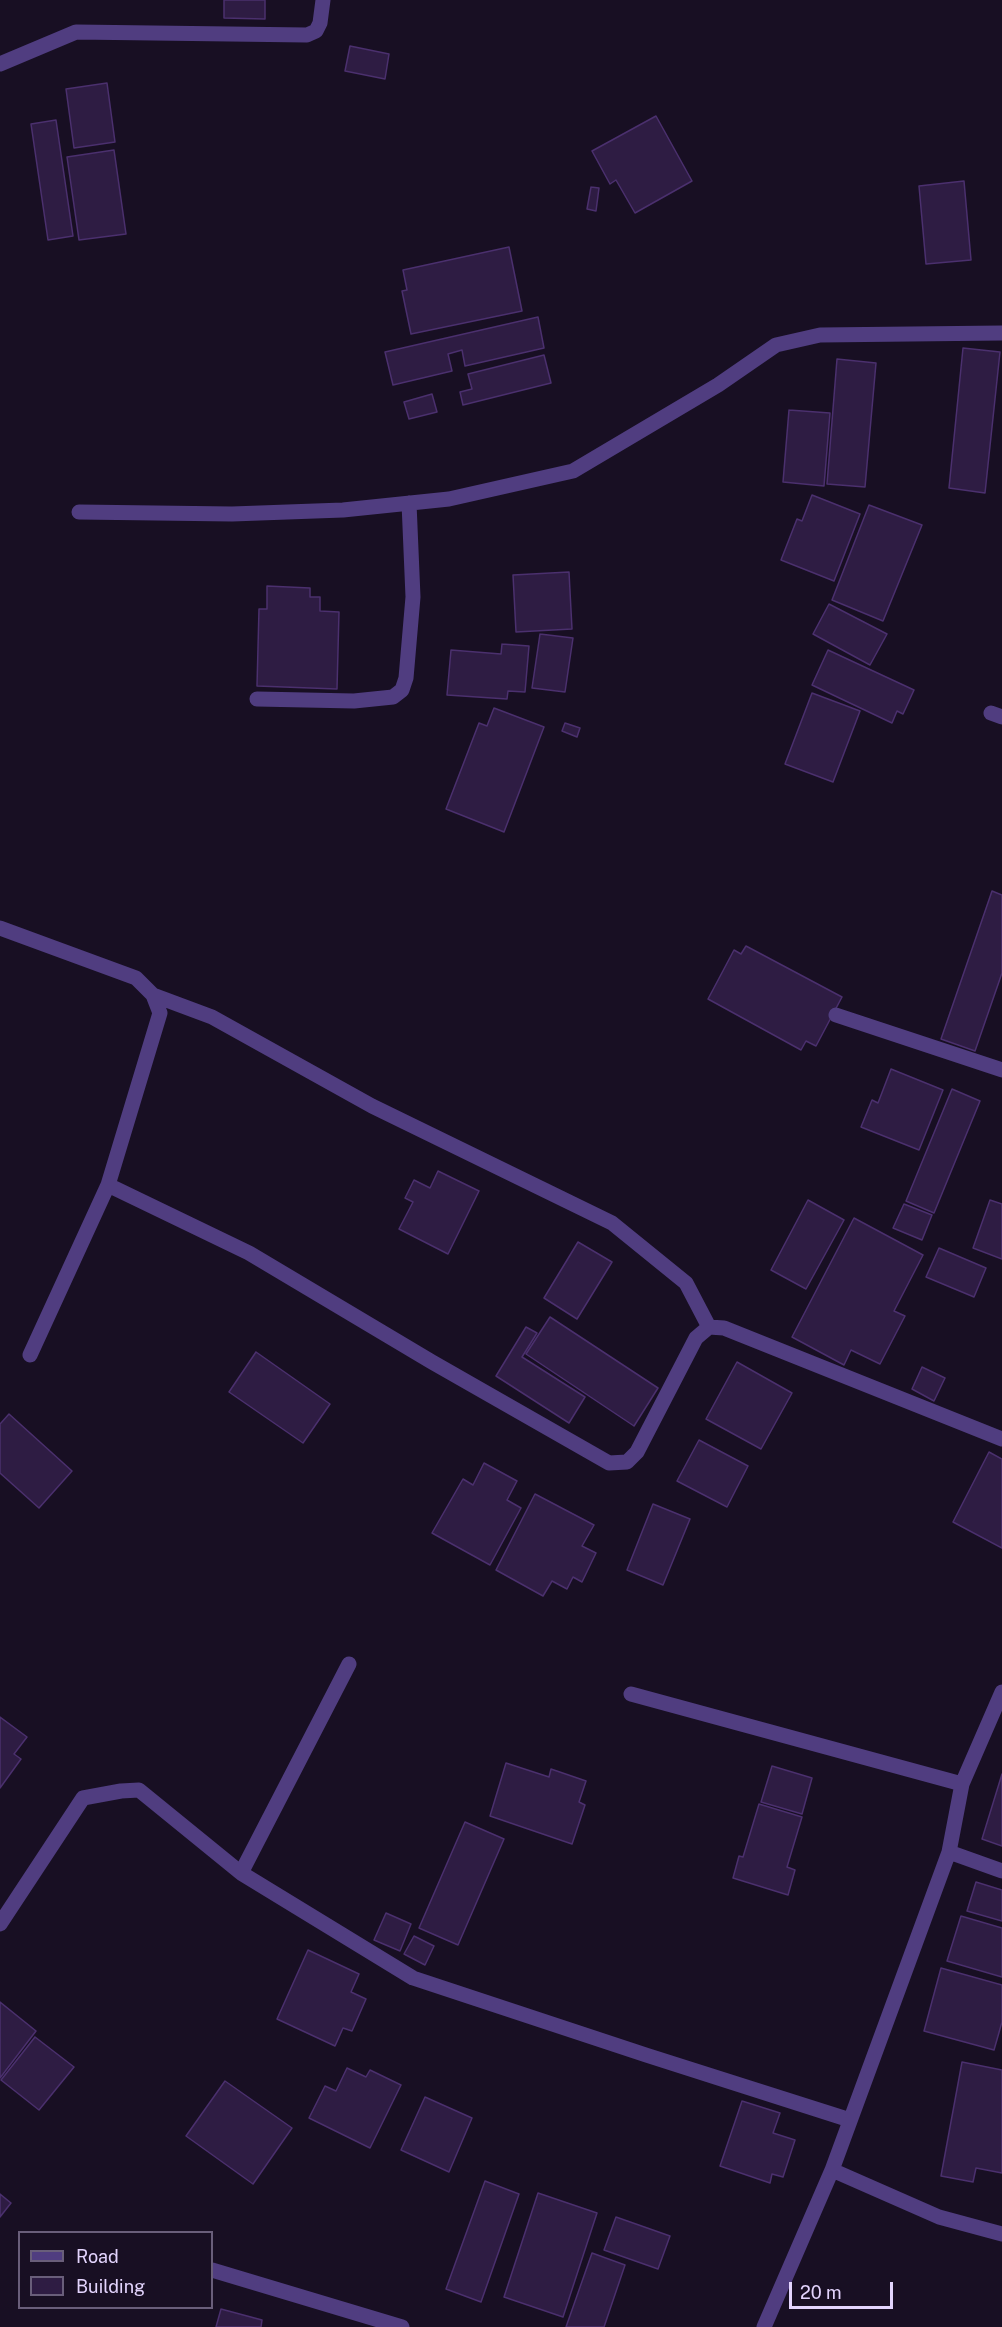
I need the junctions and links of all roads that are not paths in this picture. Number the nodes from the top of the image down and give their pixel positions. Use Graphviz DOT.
graph roads {
  1 [pos="323,0"];
  2 [pos="0,64"];
  3 [pos="1002,333"];
  4 [pos="409,503"];
  5 [pos="79,512"];
  6 [pos="257,699"];
  7 [pos="0,928"];
  8 [pos="153,995"];
  9 [pos="836,1016"];
  10 [pos="1002,1070"];
  11 [pos="108,1185"];
  12 [pos="709,1327"];
  13 [pos="30,1355"];
  14 [pos="1002,1439"];
  15 [pos="349,1664"];
  16 [pos="1002,1692"];
  17 [pos="631,1694"];
  18 [pos="962,1784"];
  19 [pos="949,1852"];
  20 [pos="1002,1871"];
  21 [pos="241,1873"];
  22 [pos="0,1924"];
  23 [pos="850,2120"];
  24 [pos="832,2170"];
  25 [pos="1002,2234"];
  26 [pos="213,2270"];
  27 [pos="402,2327"];
  28 [pos="764,2327"];
  1 -- 2 [label="street"];
  3 -- 4 [label="street"];
  4 -- 5 [label="street"];
  4 -- 6 [label="street"];
  7 -- 8 [label="street"];
  8 -- 11 [label="street"];
  8 -- 12 [label="street"];
  9 -- 10 [label="street"];
  11 -- 12 [label="street"];
  11 -- 13 [label="street"];
  12 -- 14 [label="street"];
  15 -- 21 [label="street"];
  16 -- 18 [label="street"];
  17 -- 18 [label="street"];
  18 -- 19 [label="street"];
  19 -- 20 [label="street"];
  19 -- 23 [label="street"];
  21 -- 22 [label="street"];
  21 -- 23 [label="street"];
  23 -- 24 [label="street"];
  24 -- 25 [label="street"];
  24 -- 28 [label="street"];
  26 -- 27 [label="street"];
}
